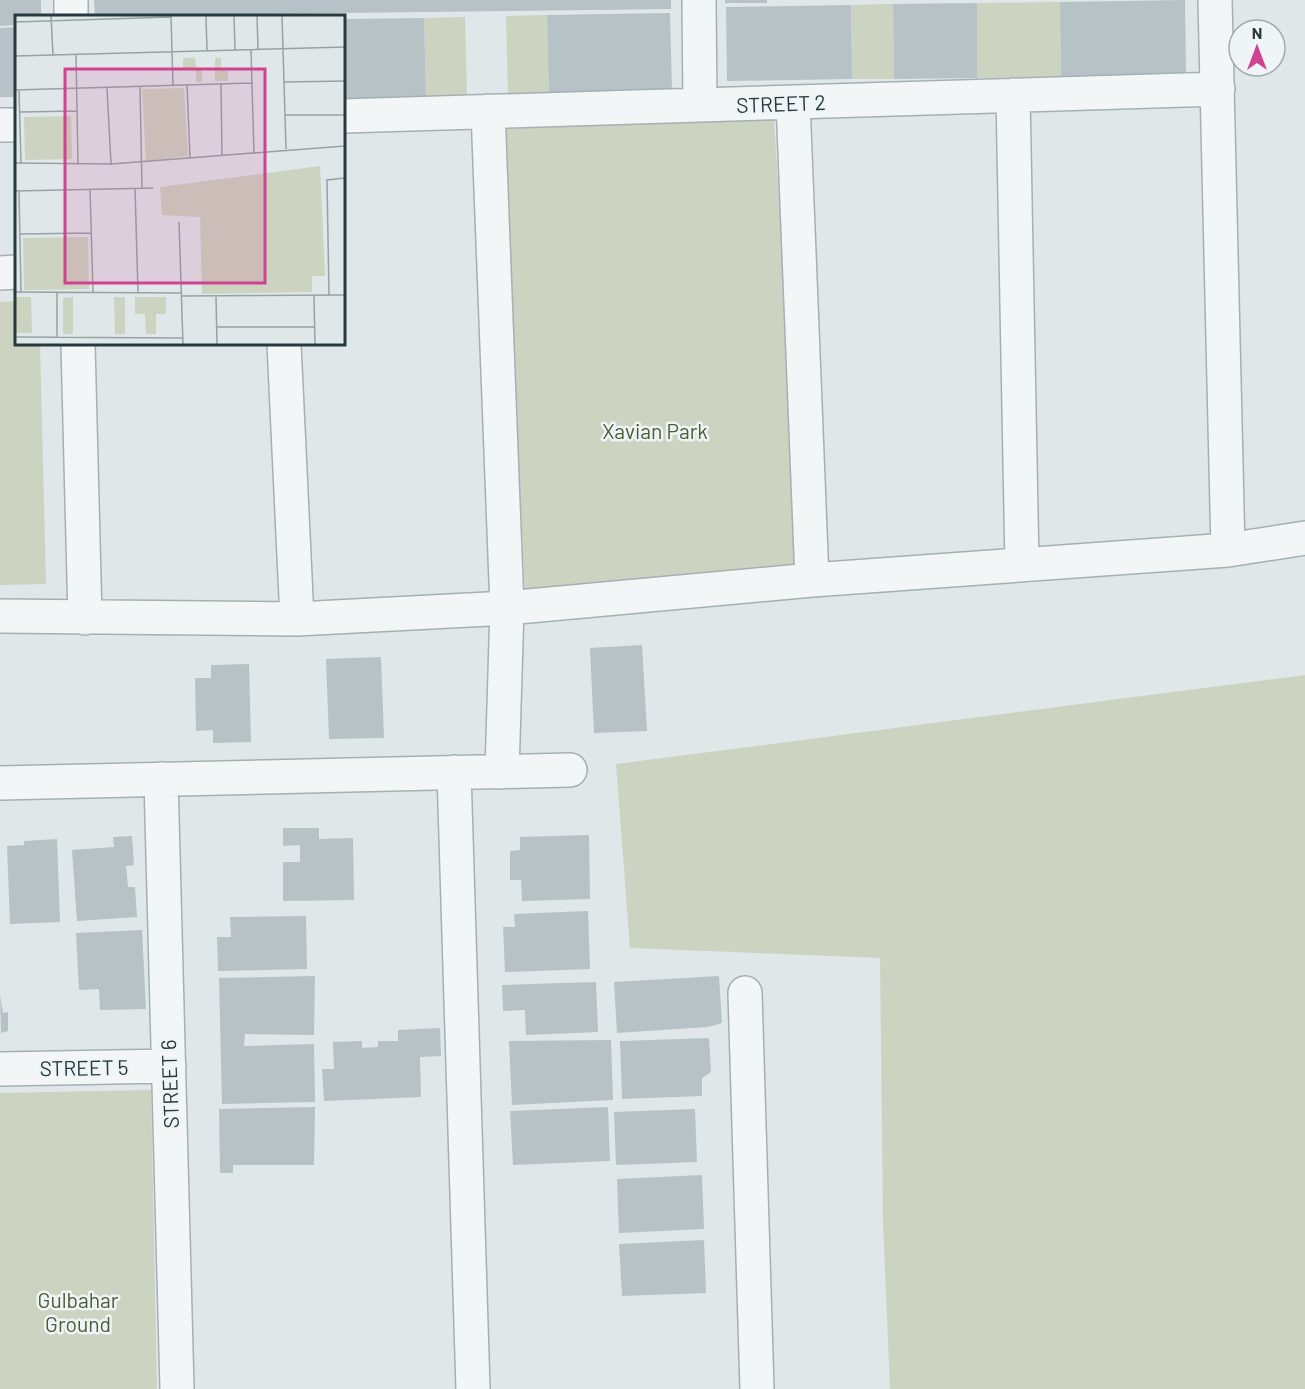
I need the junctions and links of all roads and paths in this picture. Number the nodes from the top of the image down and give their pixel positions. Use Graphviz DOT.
graph roads {
  1 [pos="699,0"];
  2 [pos="1215,0"];
  3 [pos="1218,89"];
  4 [pos="1012,95"];
  5 [pos="793,102"];
  6 [pos="700,105"];
  7 [pos="488,111"];
  8 [pos="345,116"];
  9 [pos="15,272"];
  10 [pos="0,273"];
  11 [pos="78,345"];
  12 [pos="284,345"];
  13 [pos="1305,538"];
  14 [pos="1228,550"];
  15 [pos="1022,566"];
  16 [pos="812,580"];
  17 [pos="507,608"];
  18 [pos="0,616"];
  19 [pos="85,618"];
  20 [pos="297,619"];
  21 [pos="570,770"];
  22 [pos="454,772"];
  23 [pos="502,772"];
  24 [pos="161,779"];
  25 [pos="0,783"];
  26 [pos="745,993"];
  27 [pos="169,1066"];
  28 [pos="0,1069"];
  29 [pos="177,1389"];
  30 [pos="473,1389"];
  31 [pos="757,1389"];
  1 -- 6 [label="street"];
  2 -- 3 [label="street"];
  3 -- 4 [label="street, STREET 2"];
  3 -- 14 [label="street"];
  4 -- 5 [label="street, STREET 2"];
  4 -- 15 [label="street"];
  5 -- 6 [label="street, STREET 2"];
  5 -- 16 [label="street"];
  6 -- 7 [label="street, STREET 2"];
  7 -- 8 [label="street, STREET 2"];
  7 -- 17 [label="street"];
  9 -- 10 [label="street"];
  11 -- 19 [label="street"];
  12 -- 20 [label="street"];
  13 -- 14 [label="street"];
  14 -- 15 [label="street"];
  15 -- 16 [label="street"];
  16 -- 17 [label="street"];
  17 -- 20 [label="street"];
  17 -- 23 [label="street"];
  18 -- 19 [label="street"];
  19 -- 20 [label="street"];
  21 -- 23 [label="street"];
  22 -- 23 [label="street"];
  22 -- 24 [label="street"];
  22 -- 30 [label="street"];
  24 -- 25 [label="street"];
  24 -- 27 [label="street, STREET 6"];
  26 -- 31 [label="street"];
  27 -- 28 [label="street, STREET 5"];
  27 -- 29 [label="street, STREET 6"];
}
